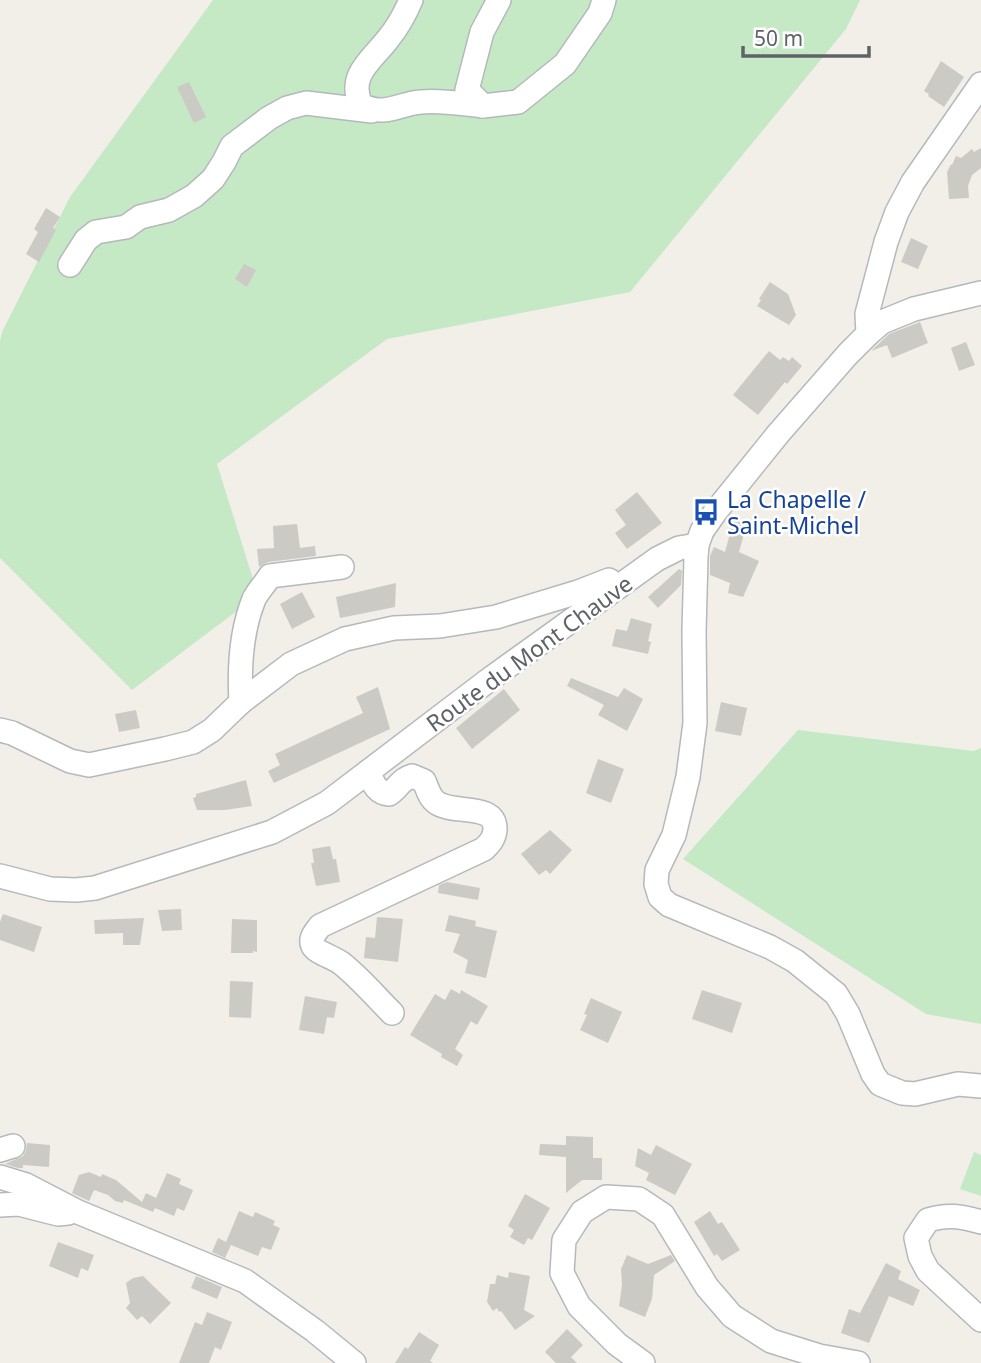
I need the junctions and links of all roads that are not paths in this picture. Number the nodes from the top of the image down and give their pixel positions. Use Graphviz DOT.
graph roads {
  1 [pos="411,0"];
  2 [pos="499,0"];
  3 [pos="604,0"];
  4 [pos="981,84"];
  5 [pos="483,106"];
  6 [pos="372,111"];
  7 [pos="70,265"];
  8 [pos="981,293"];
  9 [pos="868,334"];
  10 [pos="697,545"];
  11 [pos="342,567"];
  12 [pos="618,587"];
  13 [pos="241,702"];
  14 [pos="0,730"];
  15 [pos="368,772"];
  16 [pos="0,876"];
  17 [pos="392,1013"];
  18 [pos="981,1086"];
  19 [pos="0,1177"];
  20 [pos="0,1205"];
  21 [pos="78,1212"];
  22 [pos="981,1222"];
  23 [pos="981,1320"];
  24 [pos="354,1363"];
  25 [pos="643,1363"];
  26 [pos="858,1363"];
  1 -- 6 [label="street"];
  2 -- 5 [label="street"];
  3 -- 5 [label="street"];
  4 -- 9 [label="street"];
  5 -- 6 [label="street"];
  6 -- 7 [label="street"];
  8 -- 9 [label="street"];
  9 -- 10 [label="street"];
  10 -- 12 [label="street, Route du Mont Chauve"];
  10 -- 18 [label="street"];
  11 -- 13 [label="street"];
  12 -- 13 [label="street"];
  12 -- 15 [label="street, Route du Mont Chauve"];
  13 -- 14 [label="street"];
  15 -- 16 [label="street, Route du Mont Chauve"];
  15 -- 17 [label="street"];
  19 -- 21 [label="street"];
  20 -- 21 [label="street"];
  21 -- 24 [label="street"];
  22 -- 23 [label="street"];
  25 -- 26 [label="street"];
}
